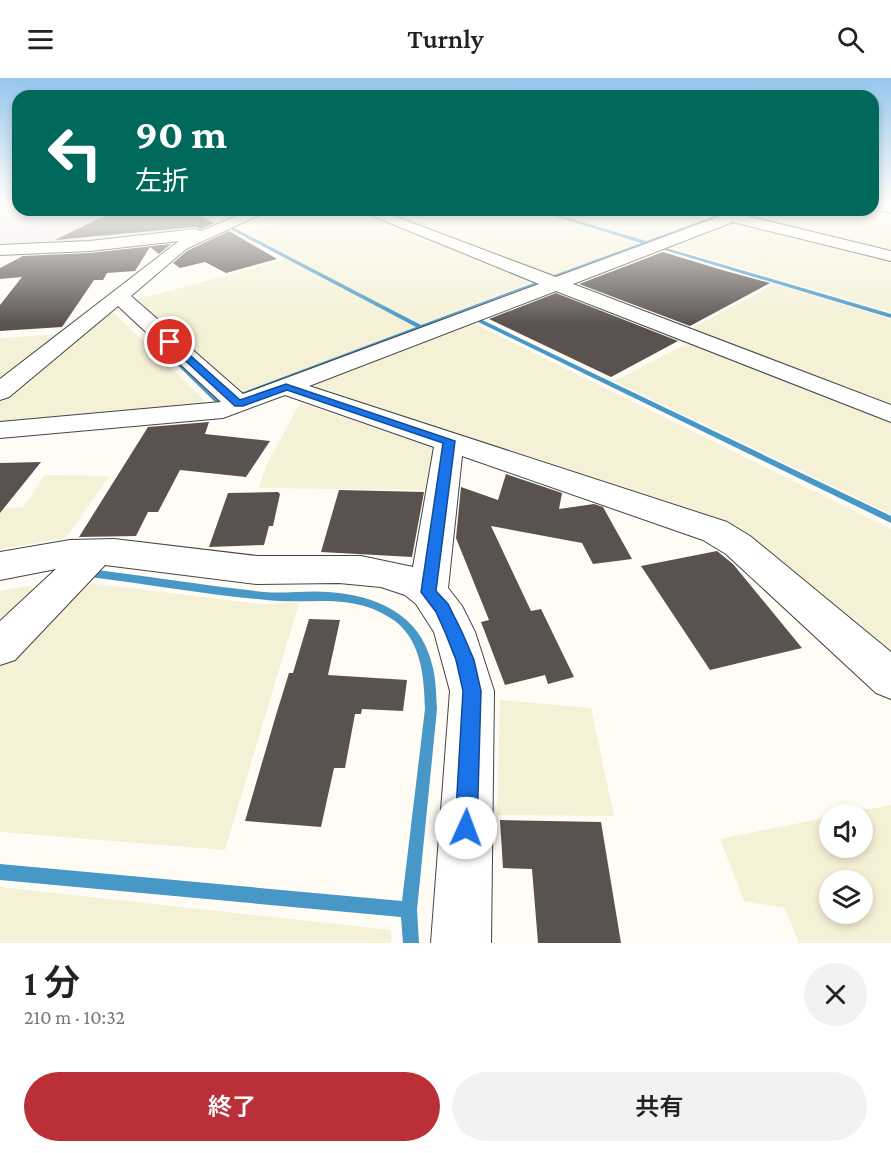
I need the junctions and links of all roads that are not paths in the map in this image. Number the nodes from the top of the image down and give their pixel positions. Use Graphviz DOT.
graph roads {
  1 [pos="105,244"];
  2 [pos="183,244"];
  3 [pos="453,244"];
  4 [pos="660,244"];
  5 [pos="844,244"];
  6 [pos="29,248"];
  7 [pos="0,250"];
  8 [pos="891,256"];
  9 [pos="164,258"];
  10 [pos="141,259"];
  11 [pos="119,260"];
  12 [pos="555,284"];
  13 [pos="118,295"];
  14 [pos="286,387"];
  15 [pos="0,392"];
  16 [pos="239,404"];
  17 [pos="891,414"];
  18 [pos="0,430"];
  19 [pos="449,441"];
  20 [pos="96,552"];
  21 [pos="0,566"];
  22 [pos="428,592"];
  23 [pos="0,648"];
  24 [pos="891,679"];
  25 [pos="461,943"];
  1 -- 6 [label="street"];
  2 -- 9 [label="street"];
  3 -- 12 [label="street"];
  4 -- 12 [label="street"];
  5 -- 8 [label="street"];
  6 -- 7 [label="street"];
  6 -- 11 [label="street"];
  9 -- 10 [label="street"];
  9 -- 13 [label="street"];
  12 -- 14 [label="street"];
  12 -- 17 [label="street"];
  13 -- 15 [label="street"];
  13 -- 16 [label="street"];
  14 -- 16 [label="street"];
  14 -- 19 [label="street"];
  16 -- 18 [label="street"];
  19 -- 22 [label="street"];
  19 -- 24 [label="street"];
  20 -- 21 [label="street"];
  20 -- 22 [label="street"];
  20 -- 23 [label="street"];
  22 -- 25 [label="street"];
}
